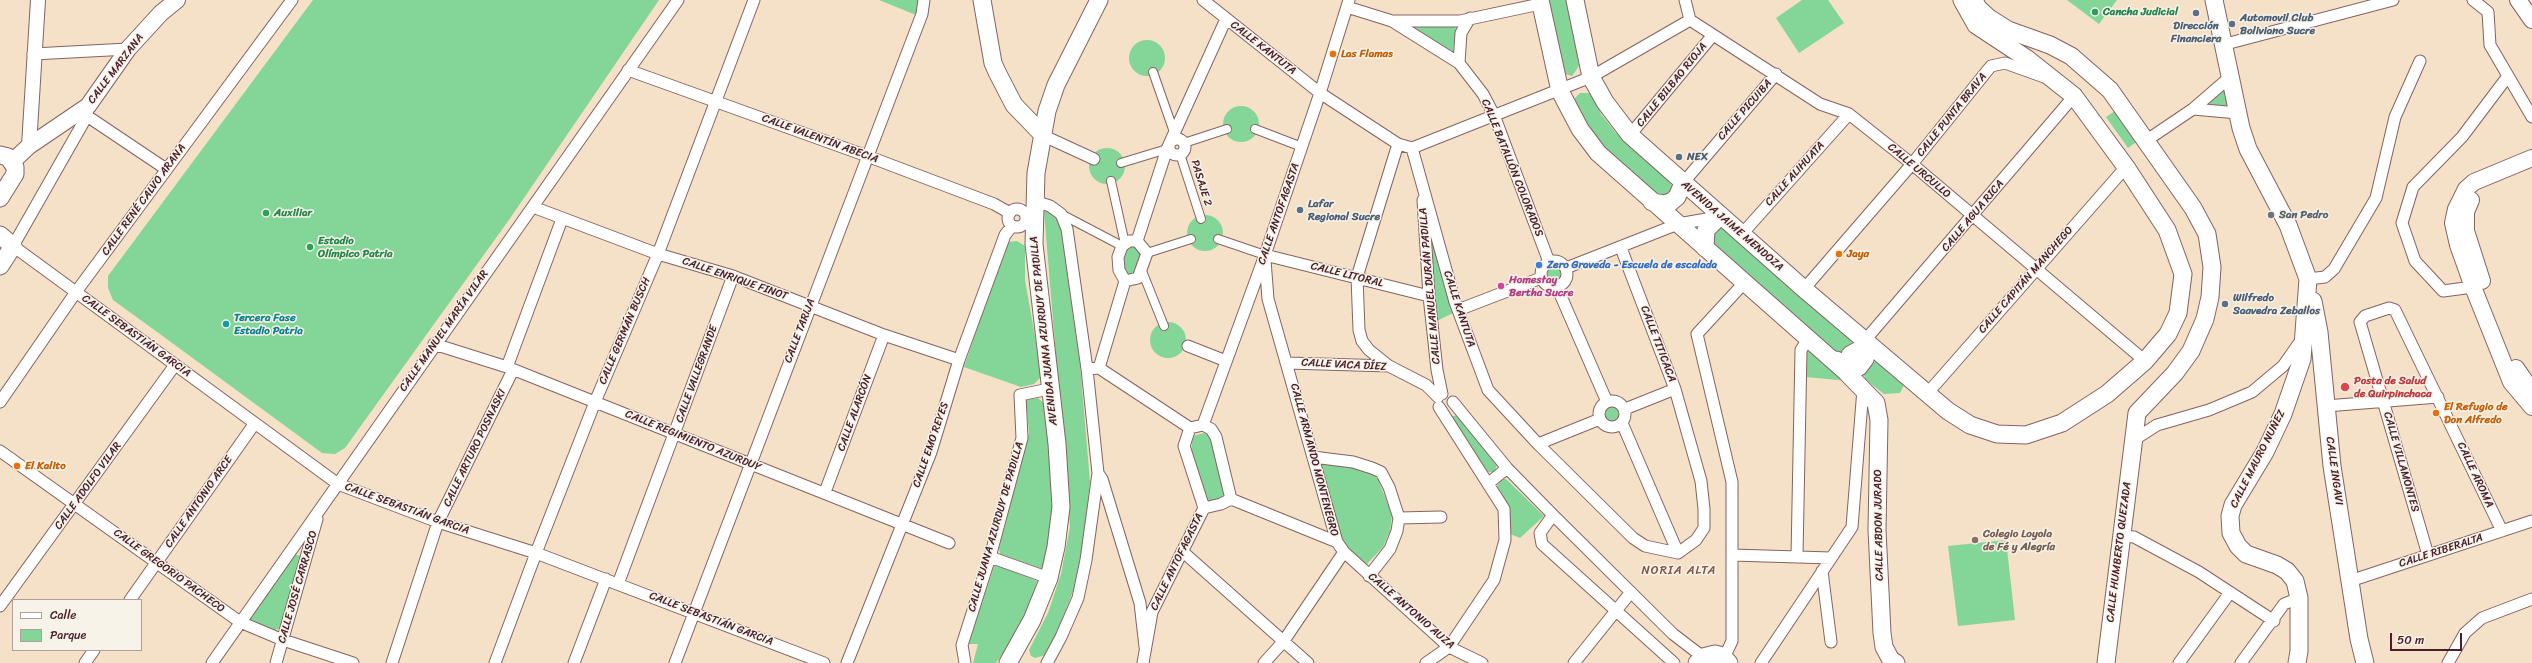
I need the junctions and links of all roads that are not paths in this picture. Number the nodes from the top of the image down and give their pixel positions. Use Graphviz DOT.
graph roads {
  1 [pos="38,0"];
  2 [pos="177,0"];
  3 [pos="292,0"];
  4 [pos="678,0"];
  5 [pos="754,0"];
  6 [pos="924,0"];
  7 [pos="982,0"];
  8 [pos="1099,0"];
  9 [pos="1203,0"];
  10 [pos="1575,0"];
  11 [pos="1685,0"];
  12 [pos="2214,0"];
  13 [pos="2393,0"];
  14 [pos="2473,0"];
  15 [pos="2518,0"];
  16 [pos="2529,0"];
  17 [pos="1967,1"];
  18 [pos="1540,2"];
  19 [pos="1348,3"];
  20 [pos="2532,5"];
  21 [pos="1470,18"];
  22 [pos="1226,19"];
  23 [pos="1690,20"];
  24 [pos="2532,20"];
  25 [pos="1392,21"];
  26 [pos="1713,35"];
  27 [pos="2023,35"];
  28 [pos="2222,45"];
  29 [pos="128,49"];
  30 [pos="2058,49"];
  31 [pos="34,54"];
  32 [pos="2031,62"];
  33 [pos="2420,62"];
  34 [pos="1459,64"];
  35 [pos="628,70"];
  36 [pos="1153,72"];
  37 [pos="1776,74"];
  38 [pos="1591,76"];
  39 [pos="2508,76"];
  40 [pos="2230,77"];
  41 [pos="1560,90"];
  42 [pos="1320,93"];
  43 [pos="2074,96"];
  44 [pos="715,101"];
  45 [pos="2193,109"];
  46 [pos="87,111"];
  47 [pos="2238,113"];
  48 [pos="1849,114"];
  49 [pos="1494,115"];
  50 [pos="2532,117"];
  51 [pos="1228,129"];
  52 [pos="1255,129"];
  53 [pos="1174,132"];
  54 [pos="1630,135"];
  55 [pos="1044,136"];
  56 [pos="2147,140"];
  57 [pos="1184,143"];
  58 [pos="1398,144"];
  59 [pos="29,146"];
  60 [pos="1168,146"];
  61 [pos="1302,147"];
  62 [pos="1412,148"];
  63 [pos="1180,154"];
  64 [pos="867,156"];
  65 [pos="6,158"];
  66 [pos="2532,158"];
  67 [pos="1094,159"];
  68 [pos="1121,163"];
  69 [pos="1912,164"];
  70 [pos="2126,167"];
  71 [pos="2532,167"];
  72 [pos="166,169"];
  73 [pos="1421,178"];
  74 [pos="1111,180"];
  75 [pos="1683,183"];
  76 [pos="0,198"];
  77 [pos="1652,202"];
  78 [pos="533,207"];
  79 [pos="1061,214"];
  80 [pos="1020,215"];
  81 [pos="1720,216"];
  82 [pos="1973,216"];
  83 [pos="562,218"];
  84 [pos="1201,219"];
  85 [pos="1678,224"];
  86 [pos="1742,234"];
  87 [pos="0,235"];
  88 [pos="1191,239"];
  89 [pos="1218,239"];
  90 [pos="1137,241"];
  91 [pos="1034,244"];
  92 [pos="1124,245"];
  93 [pos="13,246"];
  94 [pos="1621,248"];
  95 [pos="1705,248"];
  96 [pos="1147,253"];
  97 [pos="658,254"];
  98 [pos="1265,255"];
  99 [pos="1548,262"];
  100 [pos="0,266"];
  101 [pos="1566,268"];
  102 [pos="2034,270"];
  103 [pos="1142,271"];
  104 [pos="733,276"];
  105 [pos="1357,277"];
  106 [pos="1541,278"];
  107 [pos="2308,279"];
  108 [pos="1125,281"];
  109 [pos="1744,283"];
  110 [pos="1557,287"];
  111 [pos="2473,287"];
  112 [pos="1804,289"];
  113 [pos="76,292"];
  114 [pos="1429,296"];
  115 [pos="810,305"];
  116 [pos="1458,310"];
  117 [pos="2360,322"];
  118 [pos="1164,326"];
  119 [pos="2305,333"];
  120 [pos="884,335"];
  121 [pos="1808,339"];
  122 [pos="434,344"];
  123 [pos="1188,346"];
  124 [pos="1863,356"];
  125 [pos="959,360"];
  126 [pos="1226,361"];
  127 [pos="2146,361"];
  128 [pos="1288,363"];
  129 [pos="175,365"];
  130 [pos="1389,366"];
  131 [pos="510,368"];
  132 [pos="1099,368"];
  133 [pos="1087,370"];
  134 [pos="1048,388"];
  135 [pos="1676,389"];
  136 [pos="1863,389"];
  137 [pos="2532,391"];
  138 [pos="1926,395"];
  139 [pos="2438,397"];
  140 [pos="1440,399"];
  141 [pos="2383,401"];
  142 [pos="0,402"];
  143 [pos="595,402"];
  144 [pos="1607,402"];
  145 [pos="2326,406"];
  146 [pos="2532,407"];
  147 [pos="1625,409"];
  148 [pos="1600,419"];
  149 [pos="255,423"];
  150 [pos="1622,424"];
  151 [pos="1203,425"];
  152 [pos="1190,428"];
  153 [pos="674,434"];
  154 [pos="2132,440"];
  155 [pos="1538,444"];
  156 [pos="0,451"];
  157 [pos="1313,457"];
  158 [pos="750,464"];
  159 [pos="1507,468"];
  160 [pos="1098,473"];
  161 [pos="1489,483"];
  162 [pos="338,484"];
  163 [pos="825,492"];
  164 [pos="1231,499"];
  165 [pos="76,504"];
  166 [pos="1204,508"];
  167 [pos="319,510"];
  168 [pos="1553,516"];
  169 [pos="1442,517"];
  170 [pos="1399,518"];
  171 [pos="2532,521"];
  172 [pos="438,522"];
  173 [pos="901,524"];
  174 [pos="2502,531"];
  175 [pos="2122,536"];
  176 [pos="1337,542"];
  177 [pos="949,543"];
  178 [pos="1182,551"];
  179 [pos="1344,552"];
  180 [pos="536,553"];
  181 [pos="1678,553"];
  182 [pos="1732,555"];
  183 [pos="2428,555"];
  184 [pos="990,556"];
  185 [pos="1797,556"];
  186 [pos="1831,558"];
  187 [pos="157,562"];
  188 [pos="1822,571"];
  189 [pos="1369,576"];
  190 [pos="1048,578"];
  191 [pos="606,579"];
  192 [pos="2350,581"];
  193 [pos="618,584"];
  194 [pos="1631,592"];
  195 [pos="2230,594"];
  196 [pos="2299,598"];
  197 [pos="131,599"];
  198 [pos="2532,599"];
  199 [pos="0,606"];
  200 [pos="1616,610"];
  201 [pos="693,612"];
  202 [pos="2274,621"];
  203 [pos="240,622"];
  204 [pos="283,640"];
  205 [pos="1283,642"];
  206 [pos="1832,642"];
  207 [pos="1145,647"];
  208 [pos="1449,648"];
  209 [pos="93,651"];
  210 [pos="1700,660"];
  211 [pos="1727,660"];
  212 [pos="84,663"];
  213 [pos="212,663"];
  214 [pos="276,663"];
  215 [pos="353,663"];
  216 [pos="392,663"];
  217 [pos="495,663"];
  218 [pos="574,663"];
  219 [pos="675,663"];
  220 [pos="824,663"];
  221 [pos="846,663"];
  222 [pos="965,663"];
  223 [pos="1008,663"];
  224 [pos="1047,663"];
  225 [pos="1143,663"];
  226 [pos="1264,663"];
  227 [pos="1308,663"];
  228 [pos="1426,663"];
  229 [pos="1482,663"];
  230 [pos="1574,663"];
  231 [pos="1674,663"];
  232 [pos="1761,663"];
  233 [pos="1896,663"];
  234 [pos="2106,663"];
  235 [pos="2179,663"];
  236 [pos="2241,663"];
  237 [pos="2297,663"];
  238 [pos="2365,663"];
  239 [pos="2448,663"];
  1 -- 31 [label="street"];
  2 -- 29 [label="main road, CALLE MARZANA"];
  3 -- 72 [label="street, CALLE RENÉ CALVO ARANA"];
  4 -- 35 [label="street, CALLE MANUEL MARÍA VILAR"];
  5 -- 44 [label="street, CALLE GERMÁN BUSCH"];
  6 -- 64 [label="street, CALLE TARIJA"];
  7 -- 55 [label="main road"];
  8 -- 55 [label="main road, AVENIDA JUANA AZURDUY DE PADILLA"];
  9 -- 22 [label="street, CALLE KANTUTA"];
  10 -- 38 [label="main road, AVENIDA JAIME MENDOZA"];
  11 -- 23 [label="street"];
  12 -- 28 [label="main road, CALLE MAURO NUÑEZ"];
  13 -- 28 [label="street"];
  14 -- 39 [label="street"];
  15 -- 24 [label="main road"];
  16 -- 20 [label="main road"];
  17 -- 27 [label="main road, CALLE HUMBERTO QUEZADA"];
  17 -- 32 [label="main road, AVENIDA JAIME MENDOZA"];
  18 -- 21 [label="street"];
  18 -- 41 [label="main road, AVENIDA JAIME MENDOZA"];
  19 -- 25 [label="street, CALLE BATALLÓN COLORADOS"];
  19 -- 42 [label="street, CALLE ANTOFAGASTA"];
  21 -- 25 [label="street"];
  21 -- 34 [label="street"];
  22 -- 42 [label="street, CALLE KANTUTA"];
  22 -- 53 [label="street"];
  23 -- 26 [label="street, CALLE URCULLO"];
  23 -- 38 [label="street"];
  25 -- 34 [label="street, CALLE BATALLÓN COLORADOS"];
  26 -- 37 [label="street, CALLE URCULLO"];
  26 -- 54 [label="street, CALLE BILBAO RIOJA"];
  27 -- 30 [label="main road, CALLE HUMBERTO QUEZADA"];
  27 -- 32 [label="main road"];
  28 -- 40 [label="main road, CALLE MAURO NUÑEZ"];
  29 -- 31 [label="street"];
  29 -- 46 [label="main road, CALLE MARZANA"];
  30 -- 32 [label="main road"];
  30 -- 56 [label="main road, CALLE HUMBERTO QUEZADA"];
  31 -- 59 [label="street"];
  32 -- 43 [label="main road, AVENIDA JAIME MENDOZA"];
  32 -- 69 [label="street, CALLE PUNTA BRAVA"];
  33 -- 107 [label="street"];
  34 -- 49 [label="street, CALLE BATALLÓN COLORADOS"];
  35 -- 44 [label="street, CALLE VALENTÍN ABECIA"];
  35 -- 78 [label="street, CALLE MANUEL MARÍA VILAR"];
  36 -- 53 [label="street"];
  37 -- 48 [label="street, CALLE URCULLO"];
  37 -- 75 [label="street, CALLE PICUIBA"];
  38 -- 41 [label="street"];
  38 -- 54 [label="main road, AVENIDA JAIME MENDOZA"];
  39 -- 50 [label="street"];
  39 -- 111 [label="street"];
  40 -- 45 [label="street"];
  40 -- 47 [label="main road, CALLE MAURO NUÑEZ"];
  41 -- 49 [label="street"];
  41 -- 77 [label="main road, AVENIDA JAIME MENDOZA"];
  42 -- 58 [label="street, CALLE KANTUTA"];
  42 -- 61 [label="street, CALLE ANTOFAGASTA"];
  43 -- 70 [label="main road, AVENIDA JAIME MENDOZA"];
  43 -- 82 [label="street, CALLE AGUA RICA"];
  44 -- 64 [label="street, CALLE VALENTÍN ABECIA"];
  44 -- 97 [label="street, CALLE GERMÁN BUSCH"];
  45 -- 47 [label="street"];
  45 -- 56 [label="street"];
  46 -- 59 [label="main road, CALLE MARZANA"];
  46 -- 72 [label="street"];
  46 -- 93 [label="street"];
  47 -- 107 [label="main road, CALLE MAURO NUÑEZ"];
  48 -- 69 [label="street, CALLE URCULLO"];
  48 -- 86 [label="street, CALLE ALIHUATA"];
  49 -- 62 [label="street"];
  49 -- 99 [label="street, CALLE BATALLÓN COLORADOS"];
  51 -- 57 [label="street"];
  52 -- 61 [label="street"];
  53 -- 60 [label="street"];
  54 -- 75 [label="main road, AVENIDA JAIME MENDOZA"];
  55 -- 67 [label="street"];
  55 -- 80 [label="main road, AVENIDA JUANA AZURDUY DE PADILLA"];
  56 -- 154 [label="main road, CALLE HUMBERTO QUEZADA"];
  57 -- 60 [label="street"];
  57 -- 63 [label="street"];
  58 -- 62 [label="street, CALLE KANTUTA"];
  58 -- 105 [label="street"];
  59 -- 65 [label="main road, CALLE MARZANA"];
  60 -- 63 [label="street"];
  60 -- 68 [label="street"];
  60 -- 90 [label="street"];
  61 -- 98 [label="street, CALLE ANTOFAGASTA"];
  62 -- 73 [label="street, CALLE KANTUTA"];
  63 -- 84 [label="street, PASAJE 2"];
  64 -- 80 [label="street, CALLE VALENTÍN ABECIA"];
  64 -- 115 [label="street, CALLE TARIJA"];
  65 -- 76 [label="main road"];
  66 -- 111 [label="main road"];
  69 -- 82 [label="street, CALLE URCULLO"];
  69 -- 112 [label="street, CALLE PUNTA BRAVA"];
  70 -- 102 [label="street, CALLE CAPITÁN MANCHEGO"];
  70 -- 127 [label="main road, AVENIDA JAIME MENDOZA"];
  71 -- 137 [label="main road"];
  72 -- 113 [label="street, CALLE RENÉ CALVO ARANA"];
  73 -- 114 [label="street, CALLE MANUEL DURÁN PADILLA"];
  73 -- 116 [label="street, CALLE KANTUTA"];
  74 -- 92 [label="street"];
  75 -- 77 [label="main road"];
  75 -- 81 [label="main road, AVENIDA JAIME MENDOZA"];
  77 -- 85 [label="main road, AVENIDA JAIME MENDOZA"];
  78 -- 83 [label="street, CALLE ENRIQUE FINOT"];
  78 -- 122 [label="street, CALLE MANUEL MARÍA VILAR"];
  79 -- 80 [label="street, CALLE VALENTÍN ABECIA"];
  79 -- 92 [label="street"];
  79 -- 133 [label="street"];
  80 -- 91 [label="main road, AVENIDA JUANA AZURDUY DE PADILLA"];
  80 -- 91 [label="main road"];
  80 -- 125 [label="street, CALLE EMO REYES"];
  81 -- 85 [label="street"];
  81 -- 86 [label="main road, AVENIDA JAIME MENDOZA"];
  81 -- 95 [label="main road"];
  82 -- 102 [label="street, CALLE URCULLO"];
  82 -- 124 [label="street, CALLE AGUA RICA"];
  83 -- 97 [label="street, CALLE ENRIQUE FINOT"];
  83 -- 131 [label="street, CALLE ARTURO POSNASKI"];
  85 -- 94 [label="street"];
  85 -- 95 [label="main road, AVENIDA JAIME MENDOZA"];
  86 -- 112 [label="main road, AVENIDA JAIME MENDOZA"];
  87 -- 93 [label="main road, CALLE SEBASTIÁN GARCIA"];
  88 -- 96 [label="street"];
  89 -- 98 [label="street"];
  90 -- 92 [label="street"];
  90 -- 96 [label="street"];
  91 -- 134 [label="main road, AVENIDA JUANA AZURDUY DE PADILLA"];
  92 -- 108 [label="street"];
  93 -- 100 [label="main road"];
  93 -- 113 [label="street, CALLE SEBASTIÁN GARCIA"];
  94 -- 101 [label="street"];
  94 -- 135 [label="street, CALLE TITICACA"];
  95 -- 109 [label="main road, AVENIDA JAIME MENDOZA"];
  96 -- 103 [label="street"];
  97 -- 104 [label="street, CALLE ENRIQUE FINOT"];
  97 -- 143 [label="street, CALLE GERMÁN BUSCH"];
  98 -- 105 [label="street, CALLE LITORAL"];
  98 -- 126 [label="street, CALLE ANTOFAGASTA"];
  98 -- 128 [label="street, CALLE ARMANDO MONTENEGRO"];
  99 -- 101 [label="street"];
  99 -- 106 [label="street"];
  101 -- 110 [label="street"];
  102 -- 127 [label="street, CALLE URCULLO"];
  102 -- 138 [label="street, CALLE CAPITÁN MANCHEGO"];
  103 -- 108 [label="street"];
  103 -- 118 [label="street"];
  104 -- 115 [label="street, CALLE ENRIQUE FINOT"];
  104 -- 153 [label="street, CALLE VALLEGRANDE"];
  105 -- 114 [label="street, CALLE LITORAL"];
  105 -- 130 [label="street"];
  106 -- 110 [label="street"];
  106 -- 116 [label="street"];
  107 -- 119 [label="main road, CALLE MAURO NUÑEZ"];
  107 -- 145 [label="main road, CALLE INGAVI"];
  108 -- 132 [label="street"];
  109 -- 121 [label="main road, AVENIDA JAIME MENDOZA"];
  109 -- 182 [label="street"];
  110 -- 144 [label="street"];
  111 -- 146 [label="main road"];
  112 -- 124 [label="main road, AVENIDA JAIME MENDOZA"];
  113 -- 129 [label="street, CALLE SEBASTIÁN GARCIA"];
  113 -- 142 [label="street, CALLE RENÉ CALVO ARANA"];
  114 -- 140 [label="street, CALLE MANUEL DURÁN PADILLA"];
  115 -- 120 [label="street, CALLE ENRIQUE FINOT"];
  115 -- 158 [label="street, CALLE TARIJA"];
  116 -- 155 [label="street, CALLE KANTUTA"];
  117 -- 139 [label="street, CALLE AROMA"];
  117 -- 141 [label="street, CALLE VILLAMONTES"];
  119 -- 154 [label="street"];
  119 -- 196 [label="main road, CALLE MAURO NUÑEZ"];
  120 -- 125 [label="street, CALLE ENRIQUE FINOT"];
  120 -- 163 [label="street, CALLE ALARCÓN"];
  121 -- 124 [label="main road, AVENIDA JAIME MENDOZA"];
  121 -- 185 [label="street"];
  122 -- 131 [label="street, CALLE REGIMIENTO AZURDUY"];
  122 -- 162 [label="street, CALLE MANUEL MARÍA VILAR"];
  123 -- 126 [label="street"];
  124 -- 136 [label="main road, CALLE ABDON JURADO"];
  124 -- 138 [label="main road, AVENIDA JAIME MENDOZA"];
  125 -- 173 [label="street, CALLE EMO REYES"];
  126 -- 151 [label="street, CALLE ANTOFAGASTA"];
  127 -- 138 [label="main road, AVENIDA JAIME MENDOZA"];
  128 -- 130 [label="street, CALLE VACA DÍEZ"];
  128 -- 157 [label="street, CALLE ARMANDO MONTENEGRO"];
  129 -- 149 [label="street, CALLE SEBASTIÁN GARCIA"];
  129 -- 165 [label="street, CALLE ADOLFO VILAR"];
  130 -- 140 [label="street, CALLE VACA DÍEZ"];
  131 -- 143 [label="street, CALLE REGIMIENTO AZURDUY"];
  131 -- 172 [label="street, CALLE ARTURO POSNASKI"];
  132 -- 133 [label="street"];
  132 -- 152 [label="street"];
  133 -- 160 [label="street"];
  134 -- 184 [label="street, CALLE JUANA AZURDUY DE PADILLA"];
  134 -- 190 [label="main road, AVENIDA JUANA AZURDUY DE PADILLA"];
  135 -- 147 [label="street, CALLE TITICACA"];
  135 -- 181 [label="street"];
  136 -- 186 [label="street"];
  136 -- 233 [label="main road, CALLE ABDON JURADO"];
  139 -- 141 [label="street"];
  139 -- 174 [label="street, CALLE AROMA"];
  140 -- 159 [label="street, CALLE VACA DÍEZ"];
  140 -- 161 [label="street, CALLE MANUEL DURÁN PADILLA"];
  141 -- 145 [label="street"];
  141 -- 183 [label="street, CALLE VILLAMONTES"];
  143 -- 153 [label="street, CALLE REGIMIENTO AZURDUY"];
  143 -- 180 [label="street, CALLE GERMÁN BUSCH"];
  144 -- 147 [label="street"];
  144 -- 148 [label="street"];
  145 -- 192 [label="main road, CALLE INGAVI"];
  147 -- 150 [label="street"];
  148 -- 150 [label="street"];
  148 -- 155 [label="street"];
  149 -- 162 [label="street, CALLE SEBASTIÁN GARCIA"];
  149 -- 187 [label="street, CALLE ANTONIO ARCE"];
  150 -- 181 [label="street"];
  151 -- 152 [label="street"];
  151 -- 164 [label="street"];
  152 -- 166 [label="street"];
  153 -- 158 [label="street, CALLE REGIMIENTO AZURDUY"];
  153 -- 193 [label="street, CALLE VALLEGRANDE"];
  154 -- 175 [label="main road, CALLE HUMBERTO QUEZADA"];
  155 -- 181 [label="street, CALLE KANTUTA"];
  156 -- 165 [label="street, CALLE GREGORIO PACHECO"];
  157 -- 170 [label="street"];
  157 -- 176 [label="street, CALLE ARMANDO MONTENEGRO"];
  158 -- 163 [label="street, CALLE REGIMIENTO AZURDUY"];
  158 -- 201 [label="street, CALLE TARIJA"];
  159 -- 161 [label="street"];
  159 -- 168 [label="street"];
  160 -- 207 [label="street"];
  160 -- 224 [label="street"];
  161 -- 208 [label="street, CALLE MANUEL DURÁN PADILLA"];
  162 -- 167 [label="street, CALLE MANUEL MARÍA VILAR"];
  162 -- 172 [label="street, CALLE SEBASTIÁN GARCIA"];
  163 -- 173 [label="street, CALLE REGIMIENTO AZURDUY"];
  164 -- 166 [label="street"];
  164 -- 176 [label="street"];
  165 -- 187 [label="street, CALLE GREGORIO PACHECO"];
  165 -- 199 [label="street, CALLE ADOLFO VILAR"];
  166 -- 178 [label="street, CALLE ANTOFAGASTA"];
  167 -- 203 [label="street, CALLE MANUEL MARÍA VILAR"];
  167 -- 204 [label="street, CALLE JOSÉ CARRASCO"];
  168 -- 194 [label="street"];
  168 -- 200 [label="street"];
  169 -- 170 [label="street"];
  170 -- 189 [label="street"];
  171 -- 174 [label="street, CALLE RIBERALTA"];
  172 -- 180 [label="street, CALLE SEBASTIÁN GARCIA"];
  172 -- 216 [label="street, CALLE ARTURO POSNASKI"];
  173 -- 177 [label="street, CALLE REGIMIENTO AZURDUY"];
  173 -- 221 [label="street, CALLE EMO REYES"];
  174 -- 183 [label="street, CALLE RIBERALTA"];
  175 -- 195 [label="street"];
  175 -- 234 [label="main road, CALLE HUMBERTO QUEZADA"];
  176 -- 179 [label="street, CALLE ARMANDO MONTENEGRO"];
  178 -- 205 [label="street"];
  178 -- 207 [label="street, CALLE ANTOFAGASTA"];
  179 -- 189 [label="street, CALLE ANTONIO AUZA"];
  179 -- 205 [label="street"];
  180 -- 191 [label="street, CALLE SEBASTIÁN GARCIA"];
  180 -- 217 [label="street, CALLE GERMÁN BUSCH"];
  182 -- 185 [label="street"];
  182 -- 211 [label="street"];
  183 -- 192 [label="street, CALLE RIBERALTA"];
  184 -- 190 [label="street"];
  184 -- 222 [label="street, CALLE JUANA AZURDUY DE PADILLA"];
  185 -- 186 [label="street"];
  186 -- 188 [label="street"];
  187 -- 197 [label="street, CALLE ANTONIO ARCE"];
  187 -- 203 [label="street, CALLE GREGORIO PACHECO"];
  188 -- 206 [label="street"];
  188 -- 232 [label="street"];
  189 -- 208 [label="street, CALLE ANTONIO AUZA"];
  190 -- 223 [label="main road, AVENIDA JUANA AZURDUY DE PADILLA"];
  191 -- 193 [label="street, CALLE SEBASTIÁN GARCIA"];
  191 -- 218 [label="street"];
  192 -- 238 [label="main road, CALLE INGAVI"];
  193 -- 201 [label="street, CALLE SEBASTIÁN GARCIA"];
  194 -- 200 [label="street"];
  194 -- 210 [label="street"];
  195 -- 202 [label="street"];
  195 -- 235 [label="street"];
  196 -- 202 [label="street"];
  196 -- 237 [label="main road, CALLE MAURO NUÑEZ"];
  198 -- 239 [label="street"];
  200 -- 230 [label="street"];
  200 -- 231 [label="street"];
  201 -- 219 [label="street, CALLE TARIJA"];
  201 -- 220 [label="street, CALLE SEBASTIÁN GARCIA"];
  202 -- 236 [label="street"];
  203 -- 204 [label="street, CALLE GREGORIO PACHECO"];
  203 -- 213 [label="street, CALLE MANUEL MARÍA VILAR"];
  204 -- 214 [label="street, CALLE JOSÉ CARRASCO"];
  204 -- 215 [label="street, CALLE GREGORIO PACHECO"];
  205 -- 226 [label="street"];
  205 -- 227 [label="street"];
  207 -- 225 [label="street, CALLE ANTOFAGASTA"];
  208 -- 228 [label="street, CALLE MANUEL DURÁN PADILLA"];
  208 -- 229 [label="street, CALLE ANTONIO AUZA"];
  209 -- 212 [label="street"];
  210 -- 211 [label="main road"];
}
